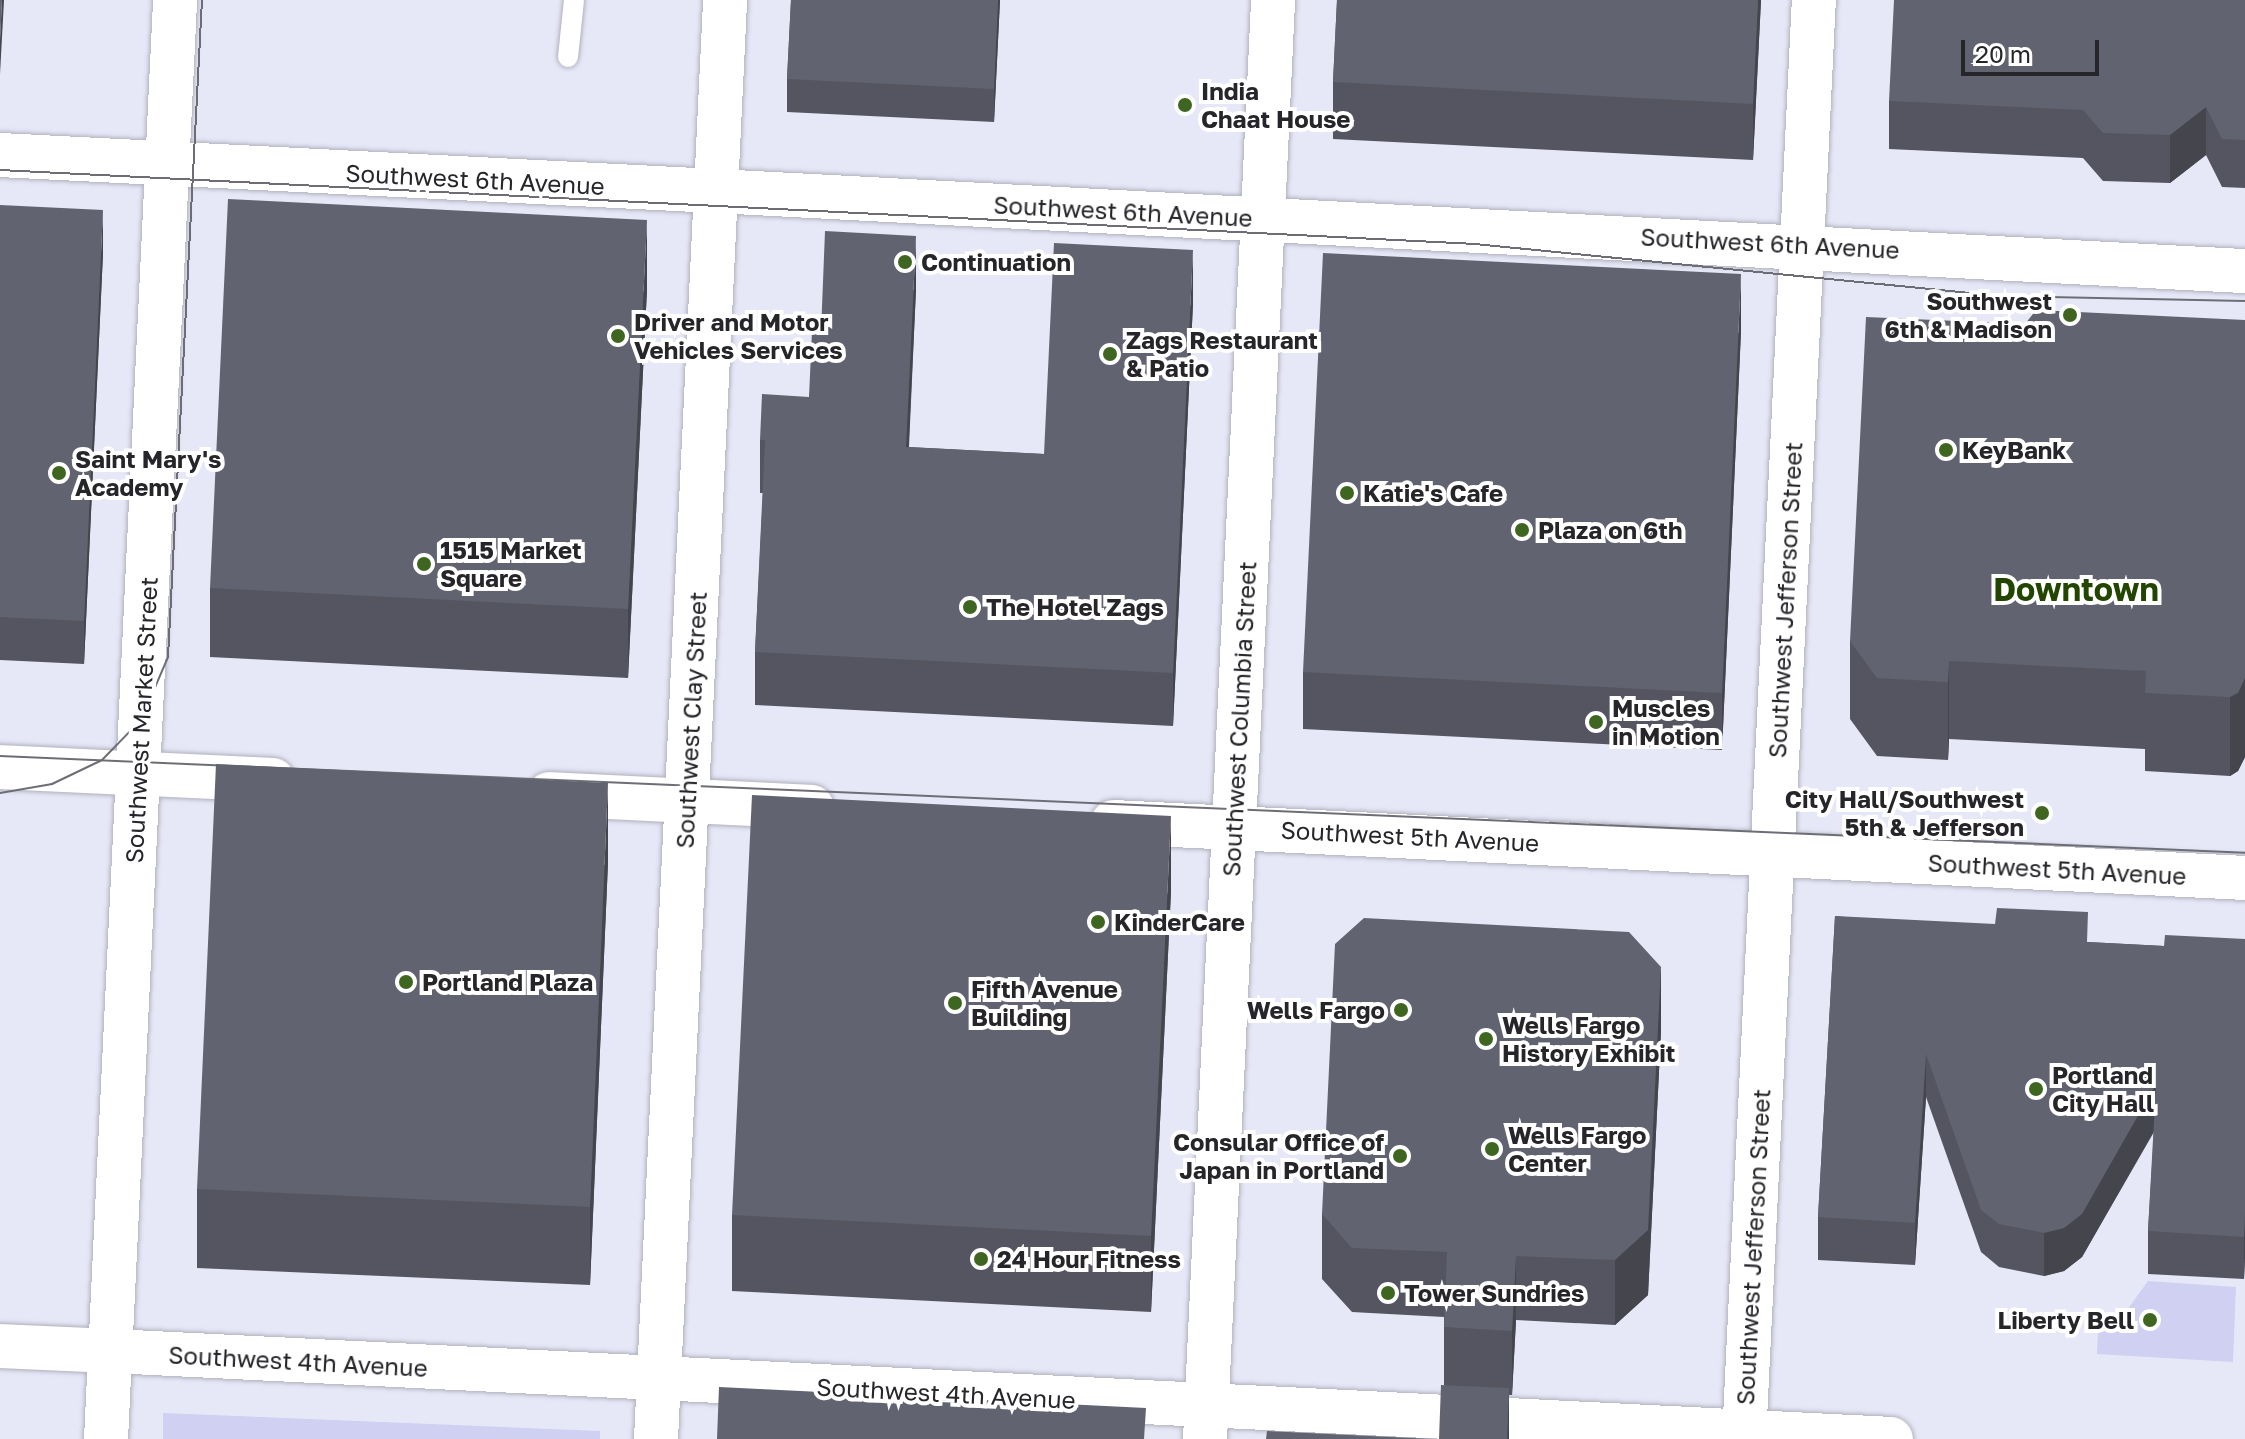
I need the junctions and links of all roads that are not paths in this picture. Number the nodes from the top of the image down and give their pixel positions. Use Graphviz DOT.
graph roads {
  1 [pos="175,0"];
  2 [pos="574,0"];
  3 [pos="725,0"];
  4 [pos="1273,0"];
  5 [pos="1814,0"];
  6 [pos="568,57"];
  7 [pos="0,155"];
  8 [pos="167,163"];
  9 [pos="716,191"];
  10 [pos="1263,218"];
  11 [pos="1801,244"];
  12 [pos="2245,271"];
  13 [pos="0,767"];
  14 [pos="138,773"];
  15 [pos="321,782"];
  16 [pos="509,792"];
  17 [pos="687,800"];
  18 [pos="851,809"];
  19 [pos="1068,819"];
  20 [pos="1234,828"];
  21 [pos="1772,855"];
  22 [pos="2245,878"];
  23 [pos="0,1346"];
  24 [pos="112,1351"];
  25 [pos="660,1378"];
  26 [pos="1205,1422"];
  27 [pos="1744,1436"];
  28 [pos="106,1439"];
  29 [pos="656,1439"];
  30 [pos="1891,1439"];
  1 -- 8 [label="main road, Southwest Market Street"];
  2 -- 6 [label="lane"];
  3 -- 9 [label="main road, Southwest Clay Street"];
  4 -- 10 [label="main road, Southwest Columbia Street"];
  5 -- 11 [label="main road, Southwest Jefferson Street"];
  7 -- 8 [label="main road, Southwest 6th Avenue"];
  8 -- 9 [label="main road, Southwest 6th Avenue"];
  8 -- 14 [label="main road, Southwest Market Street"];
  9 -- 10 [label="main road, Southwest 6th Avenue"];
  9 -- 17 [label="main road, Southwest Clay Street"];
  10 -- 11 [label="main road, Southwest 6th Avenue"];
  10 -- 20 [label="main road, Southwest Columbia Street"];
  11 -- 12 [label="main road, Southwest 6th Avenue"];
  11 -- 21 [label="main road, Southwest Jefferson Street"];
  13 -- 14 [label="main road"];
  14 -- 15 [label="main road"];
  14 -- 24 [label="main road, Southwest Market Street"];
  16 -- 17 [label="main road"];
  17 -- 18 [label="main road"];
  17 -- 25 [label="main road, Southwest Clay Street"];
  19 -- 20 [label="main road, Southwest 5th Avenue"];
  20 -- 21 [label="main road, Southwest 5th Avenue"];
  20 -- 26 [label="main road, Southwest Columbia Street"];
  21 -- 22 [label="main road, Southwest 5th Avenue"];
  21 -- 27 [label="main road, Southwest Jefferson Street"];
  23 -- 24 [label="main road, Southwest 4th Avenue"];
  24 -- 25 [label="main road, Southwest 4th Avenue"];
  24 -- 28 [label="main road, Southwest Market Street"];
  25 -- 26 [label="main road, Southwest 4th Avenue"];
  25 -- 29 [label="main road, Southwest Clay Street"];
  26 -- 27 [label="main road, Southwest 4th Avenue"];
  27 -- 30 [label="main road, Southwest 4th Avenue"];
}
